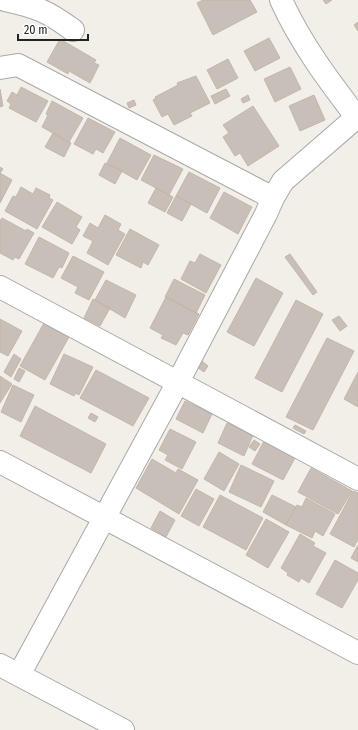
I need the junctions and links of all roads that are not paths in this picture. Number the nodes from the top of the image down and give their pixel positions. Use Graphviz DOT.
graph roads {
  1 [pos="4,0"];
  2 [pos="281,0"];
  3 [pos="73,30"];
  4 [pos="0,68"];
  5 [pos="358,117"];
  6 [pos="273,198"];
  7 [pos="0,287"];
  8 [pos="178,382"];
  9 [pos="0,462"];
  10 [pos="358,479"];
  11 [pos="105,517"];
  12 [pos="358,653"];
  13 [pos="0,665"];
  14 [pos="19,675"];
  15 [pos="122,730"];
  1 -- 3 [label="street"];
  2 -- 5 [label="street"];
  4 -- 6 [label="street"];
  5 -- 6 [label="street"];
  6 -- 8 [label="street"];
  7 -- 8 [label="street"];
  8 -- 10 [label="street"];
  8 -- 11 [label="street"];
  9 -- 11 [label="street"];
  11 -- 12 [label="street"];
  11 -- 14 [label="street"];
  13 -- 14 [label="street"];
  14 -- 15 [label="street"];
}
